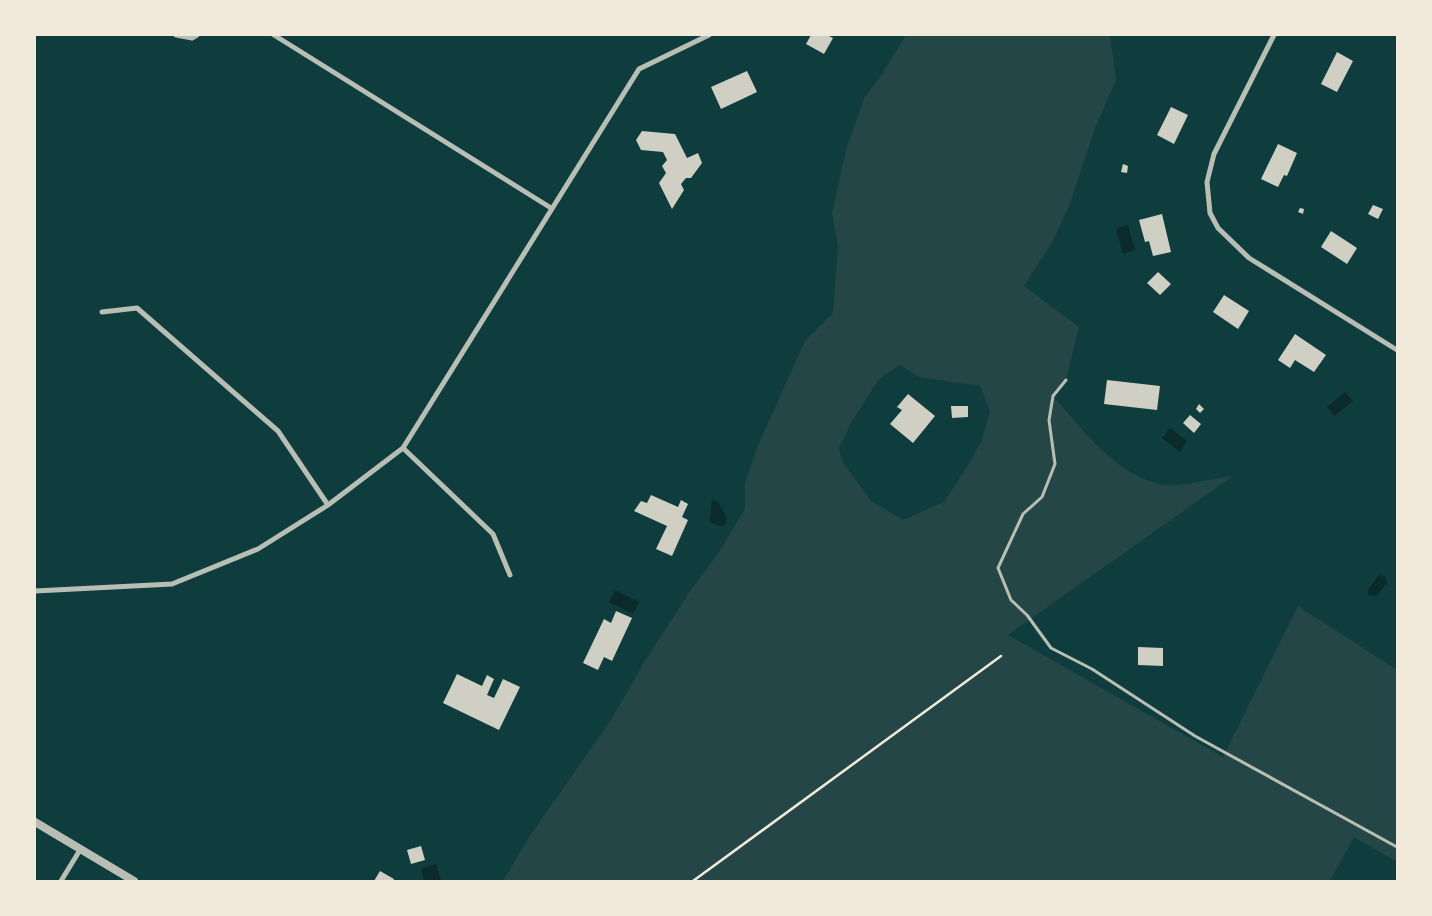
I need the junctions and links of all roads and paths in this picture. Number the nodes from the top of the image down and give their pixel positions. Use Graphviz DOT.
graph roads {
  1 [pos="176,35"];
  2 [pos="197,35"];
  3 [pos="274,35"];
  4 [pos="709,35"];
  5 [pos="1274,35"];
  6 [pos="551,208"];
  7 [pos="102,312"];
  8 [pos="1397,350"];
  9 [pos="1066,380"];
  10 [pos="403,448"];
  11 [pos="328,505"];
  12 [pos="510,574"];
  13 [pos="35,591"];
  14 [pos="1000,656"];
  15 [pos="35,822"];
  16 [pos="1397,847"];
  17 [pos="80,850"];
  18 [pos="61,881"];
  19 [pos="134,881"];
  20 [pos="693,881"];
  1 -- 2 [label="street"];
  3 -- 6 [label="street"];
  4 -- 6 [label="street"];
  5 -- 8 [label="street"];
  6 -- 10 [label="street"];
  7 -- 11 [label="street"];
  9 -- 16 [label="lane"];
  10 -- 11 [label="street"];
  10 -- 12 [label="street"];
  11 -- 13 [label="street"];
  14 -- 20 [label="path"];
  15 -- 17 [label="street"];
  17 -- 18 [label="street"];
  17 -- 19 [label="street"];
}
